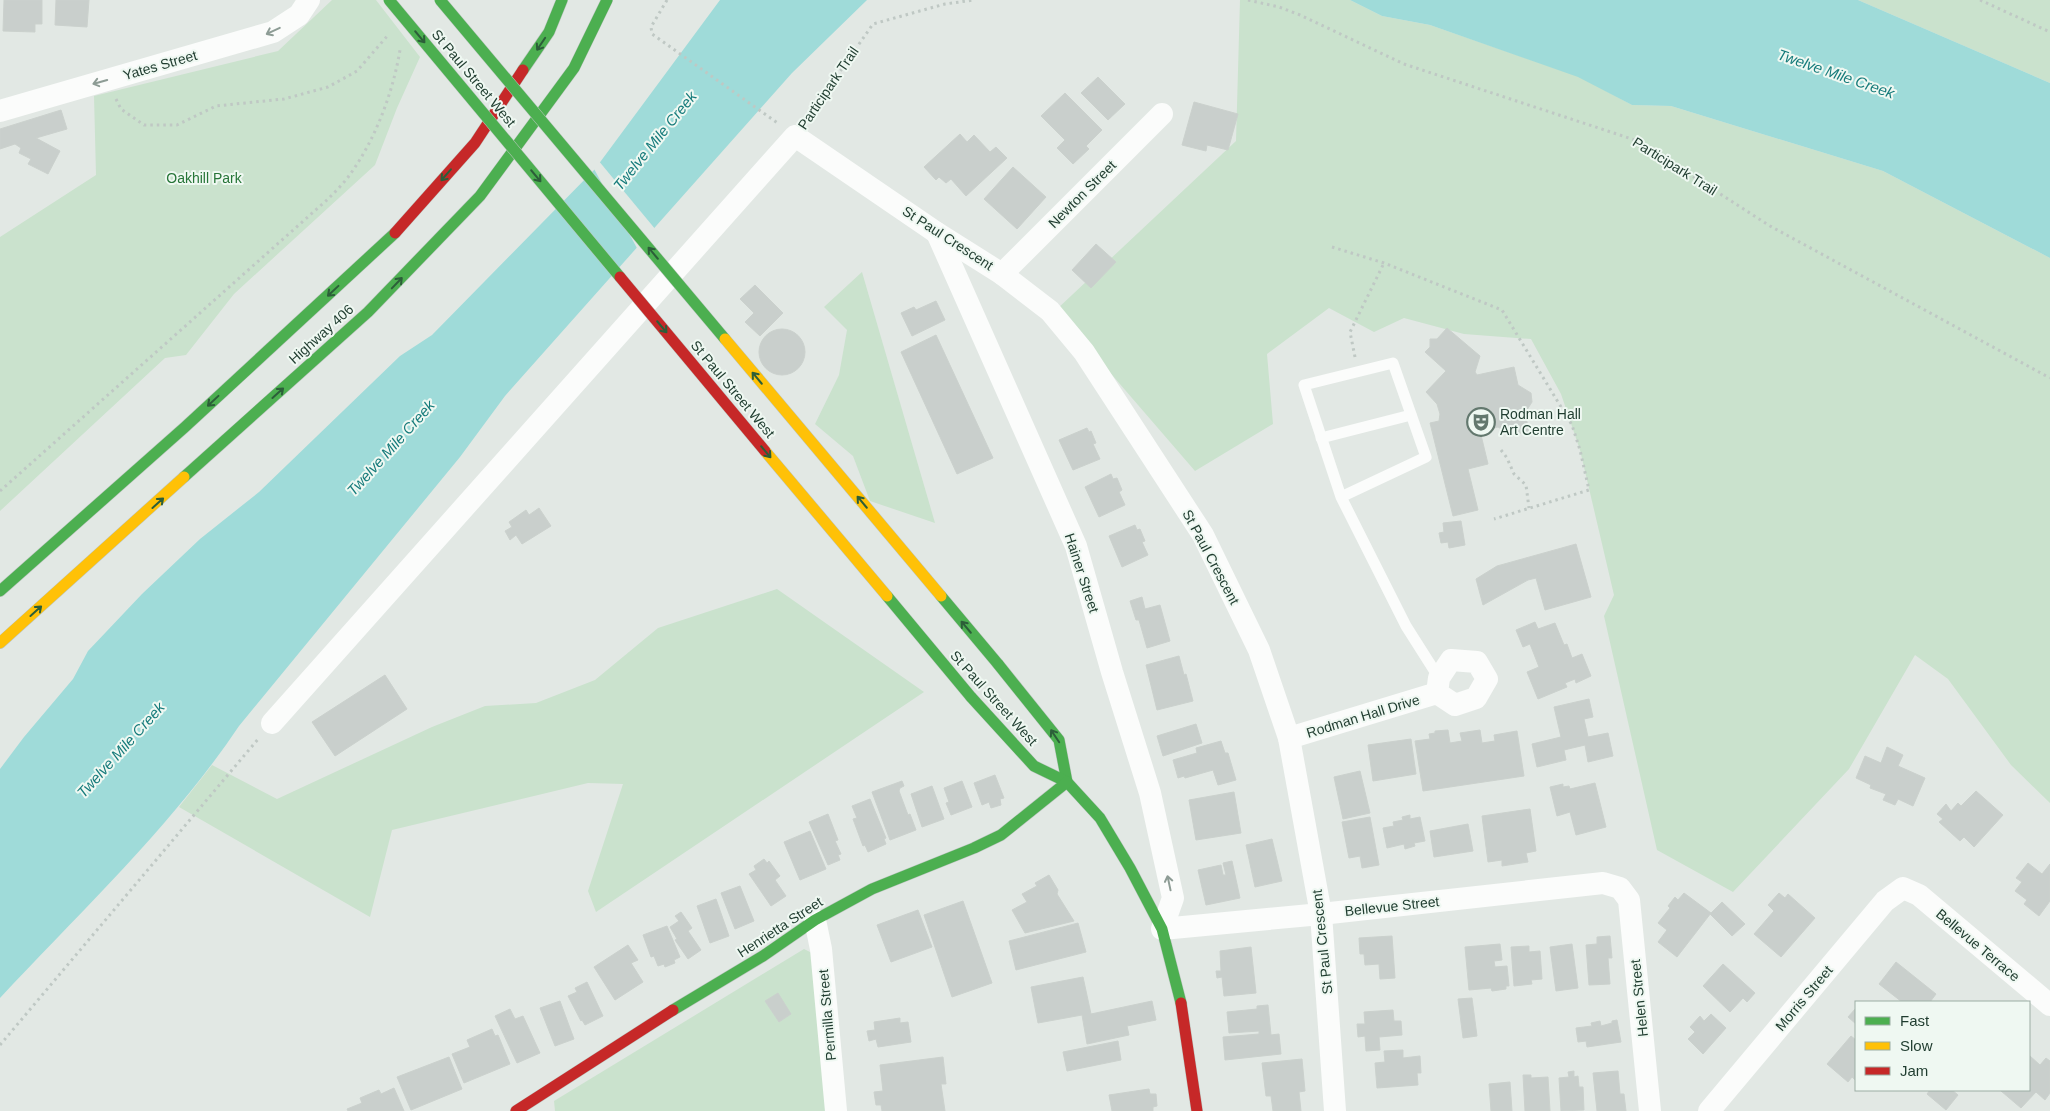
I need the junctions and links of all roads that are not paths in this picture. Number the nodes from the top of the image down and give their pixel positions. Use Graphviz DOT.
graph roads {
  1 [pos="309,0"];
  2 [pos="389,0"];
  3 [pos="440,0"];
  4 [pos="562,0"];
  5 [pos="607,0"];
  6 [pos="0,111"];
  7 [pos="1162,114"];
  8 [pos="938,233"];
  9 [pos="1002,274"];
  10 [pos="1411,415"];
  11 [pos="1321,438"];
  12 [pos="1341,497"];
  13 [pos="0,591"];
  14 [pos="0,643"];
  15 [pos="1438,686"];
  16 [pos="272,723"];
  17 [pos="1289,738"];
  18 [pos="1067,782"];
  19 [pos="1620,888"];
  20 [pos="1903,888"];
  21 [pos="1321,914"];
  22 [pos="815,920"];
  23 [pos="1162,929"];
  24 [pos="2050,1005"];
  25 [pos="516,1111"];
  26 [pos="836,1111"];
  27 [pos="1198,1111"];
  28 [pos="1335,1111"];
  29 [pos="1650,1111"];
  30 [pos="1709,1111"];
  1 -- 6 [label="street, Yates Street, one-way"];
  2 -- 18 [label="main road, St Paul Street West, one-way, bridge"];
  18 -- 3 [label="main road, St Paul Street West, one-way, bridge"];
  4 -- 13 [label="main road, Highway 406, one-way"];
  14 -- 5 [label="main road, Highway 406, one-way"];
  7 -- 9 [label="street, Newton Street"];
  8 -- 9 [label="street, St Paul Crescent"];
  8 -- 16 [label="street, St Paul Crescent"];
  23 -- 8 [label="street, Hainer Street, one-way"];
  9 -- 17 [label="street, St Paul Crescent"];
  10 -- 11 [label="lane"];
  10 -- 11 [label="lane"];
  10 -- 12 [label="lane"];
  11 -- 12 [label="lane"];
  12 -- 15 [label="lane"];
  15 -- 17 [label="street, Rodman Hall Drive"];
  17 -- 21 [label="street, St Paul Crescent"];
  18 -- 22 [label="main road, Henrietta Street"];
  18 -- 23 [label="main road, St Paul Street West"];
  19 -- 21 [label="street, Bellevue Street"];
  19 -- 29 [label="street, Helen Street"];
  20 -- 24 [label="street, Bellevue Terrace"];
  20 -- 30 [label="street, Morris Street"];
  21 -- 23 [label="street, Bellevue Street"];
  21 -- 28 [label="street, St Paul Crescent"];
  22 -- 25 [label="main road, Henrietta Street"];
  22 -- 26 [label="street, Permilla Street"];
  23 -- 27 [label="main road, St Paul Street West"];
}
